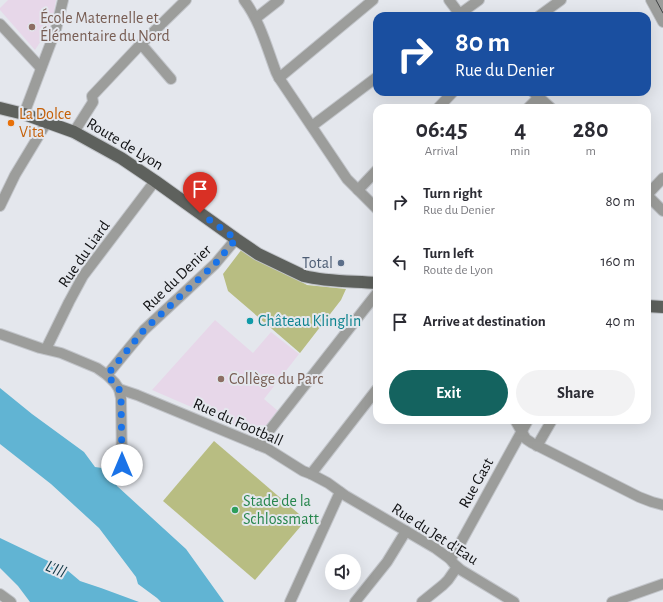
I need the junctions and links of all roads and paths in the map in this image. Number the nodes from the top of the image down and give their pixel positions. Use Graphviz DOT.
graph roads {
  1 [pos="63,0"];
  2 [pos="186,0"];
  3 [pos="244,0"];
  4 [pos="279,0"];
  5 [pos="373,0"];
  6 [pos="449,0"];
  7 [pos="479,0"];
  8 [pos="561,0"];
  9 [pos="651,0"];
  10 [pos="660,0"];
  11 [pos="663,5"];
  12 [pos="457,12"];
  13 [pos="463,12"];
  14 [pos="544,12"];
  15 [pos="256,18"];
  16 [pos="663,22"];
  17 [pos="0,24"];
  18 [pos="141,44"];
  19 [pos="41,68"];
  20 [pos="279,78"];
  21 [pos="171,79"];
  22 [pos="373,80"];
  23 [pos="449,96"];
  24 [pos="538,96"];
  25 [pos="442,104"];
  26 [pos="547,104"];
  27 [pos="0,108"];
  28 [pos="24,114"];
  29 [pos="46,122"];
  30 [pos="312,126"];
  31 [pos="74,132"];
  32 [pos="373,174"];
  33 [pos="663,178"];
  34 [pos="155,181"];
  35 [pos="358,190"];
  36 [pos="651,191"];
  37 [pos="651,199"];
  38 [pos="0,206"];
  39 [pos="373,206"];
  40 [pos="663,211"];
  41 [pos="236,239"];
  42 [pos="373,283"];
  43 [pos="373,298"];
  44 [pos="651,306"];
  45 [pos="663,307"];
  46 [pos="0,334"];
  47 [pos="46,349"];
  48 [pos="107,375"];
  49 [pos="119,389"];
  50 [pos="373,394"];
  51 [pos="517,424"];
  52 [pos="526,424"];
  53 [pos="550,424"];
  54 [pos="521,432"];
  55 [pos="258,445"];
  56 [pos="537,446"];
  57 [pos="122,465"];
  58 [pos="311,474"];
  59 [pos="340,492"];
  60 [pos="663,505"];
  61 [pos="406,531"];
  62 [pos="454,563"];
  63 [pos="663,584"];
  64 [pos="0,594"];
  65 [pos="11,602"];
  66 [pos="290,602"];
  67 [pos="355,602"];
  68 [pos="422,602"];
  69 [pos="514,602"];
  70 [pos="612,602"];
  1 -- 19 [label="street"];
  2 -- 18 [label="street"];
  3 -- 15 [label="street"];
  4 -- 15 [label="street"];
  5 -- 20 [label="street"];
  6 -- 12 [label="street"];
  7 -- 13 [label="street"];
  8 -- 14 [label="street"];
  9 -- 16 [label="street"];
  10 -- 11 [label="street"];
  15 -- 20 [label="street"];
  17 -- 19 [label="street"];
  18 -- 21 [label="street"];
  18 -- 31 [label="street"];
  19 -- 28 [label="street"];
  20 -- 30 [label="street"];
  22 -- 30 [label="street"];
  23 -- 25 [label="street"];
  24 -- 26 [label="street"];
  27 -- 28 [label="main road, Route de Lyon"];
  28 -- 29 [label="main road, Route de Lyon"];
  29 -- 31 [label="main road, Route de Lyon"];
  29 -- 38 [label="street"];
  30 -- 35 [label="street"];
  31 -- 34 [label="main road, Route de Lyon"];
  32 -- 35 [label="street"];
  33 -- 36 [label="street"];
  34 -- 41 [label="main road, Route de Lyon"];
  34 -- 47 [label="street, Rue du Liard"];
  35 -- 39 [label="street"];
  37 -- 40 [label="street"];
  41 -- 42 [label="main road, Route de Lyon"];
  41 -- 48 [label="street, Rue du Denier"];
  43 -- 55 [label="street"];
  44 -- 45 [label="main road"];
  46 -- 47 [label="street"];
  47 -- 48 [label="street"];
  48 -- 49 [label="street"];
  49 -- 55 [label="street, Rue du Football"];
  49 -- 57 [label="street"];
  50 -- 58 [label="street"];
  51 -- 54 [label="street"];
  52 -- 54 [label="street, Rue Gast"];
  53 -- 56 [label="street"];
  54 -- 56 [label="street"];
  54 -- 62 [label="street, Rue Gast"];
  55 -- 58 [label="street, Rue du Football"];
  56 -- 60 [label="street"];
  58 -- 59 [label="street, Rue du Football"];
  59 -- 61 [label="street, Rue du Jet d'Eau"];
  59 -- 66 [label="street"];
  61 -- 62 [label="street, Rue du Jet d'Eau"];
  61 -- 67 [label="street"];
  62 -- 68 [label="street, Rue Gast"];
  62 -- 69 [label="street, Rue du Jet d'Eau"];
  63 -- 70 [label="street"];
  64 -- 65 [label="street"];
}
